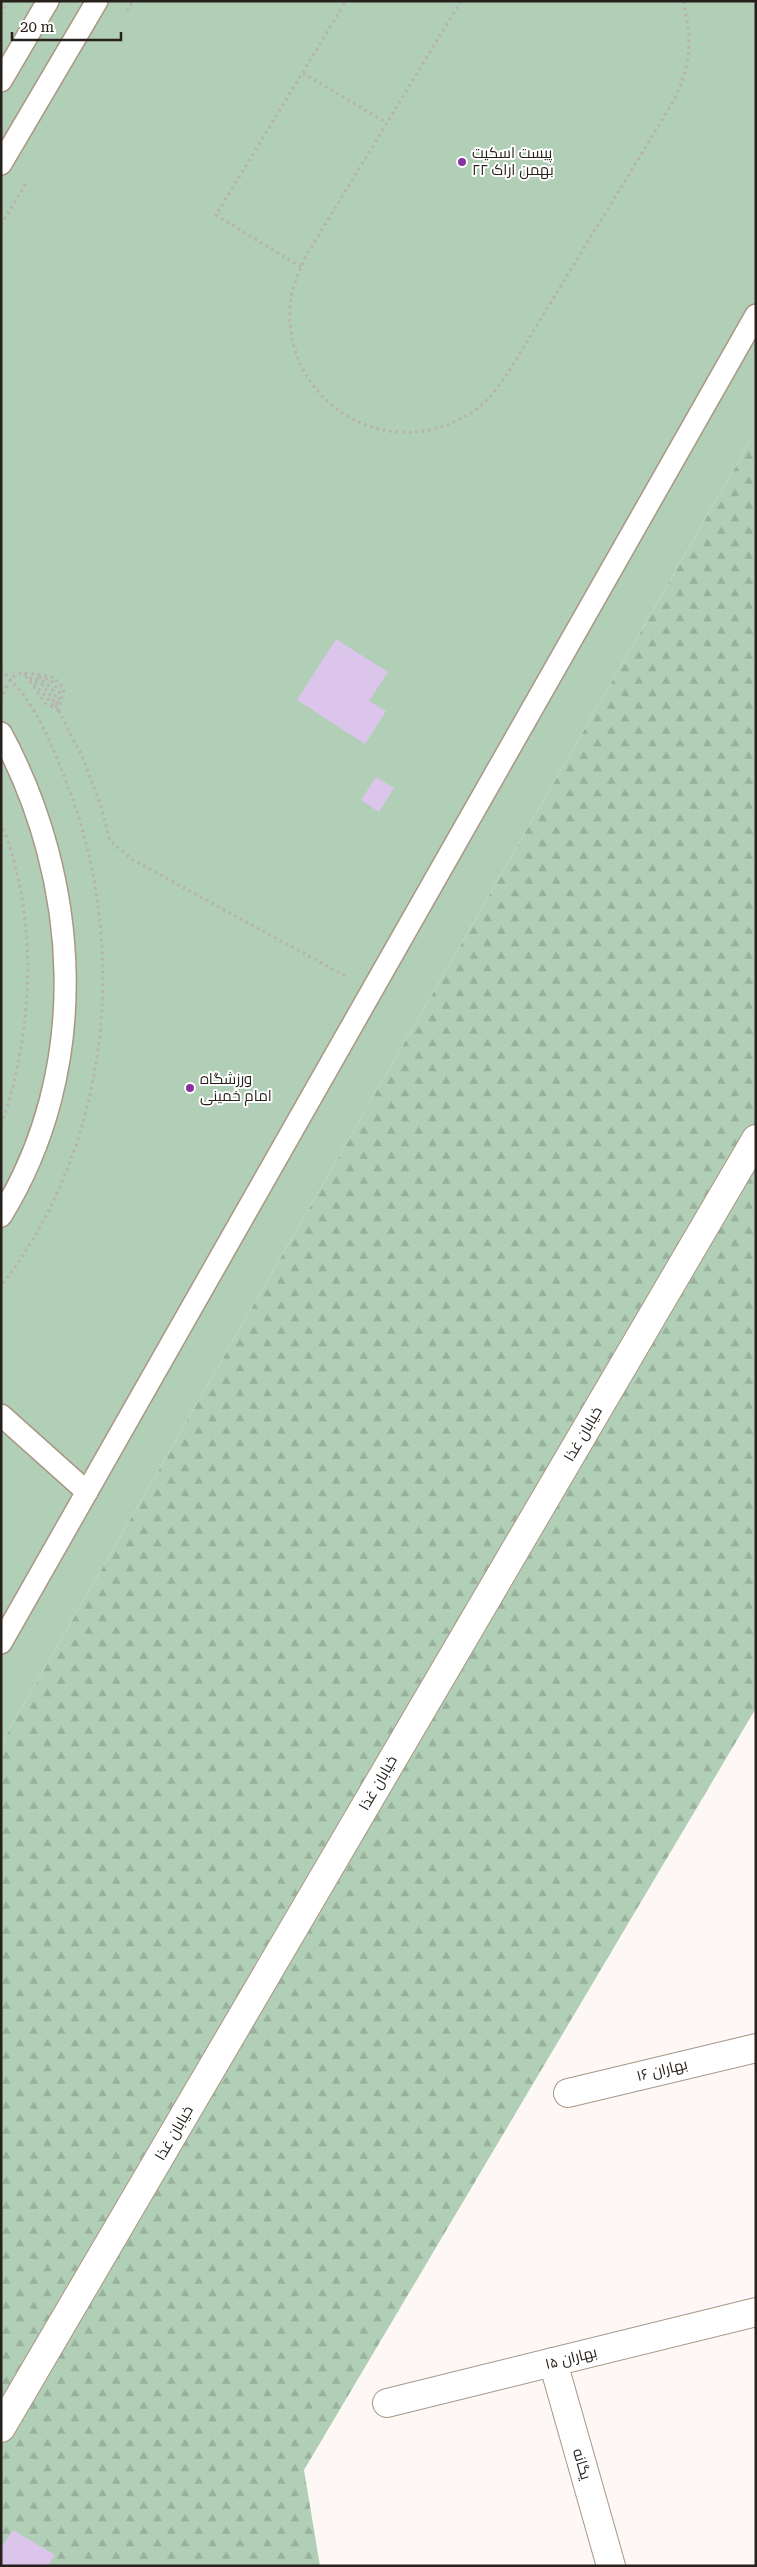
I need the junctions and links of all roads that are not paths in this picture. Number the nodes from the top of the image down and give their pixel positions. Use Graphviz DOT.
graph roads {
  1 [pos="48,1"];
  2 [pos="97,1"];
  3 [pos="1,80"];
  4 [pos="1,164"];
  5 [pos="756,315"];
  6 [pos="1,733"];
  7 [pos="756,1139"];
  8 [pos="1,1216"];
  9 [pos="1,1416"];
  10 [pos="87,1492"];
  11 [pos="1,1643"];
  12 [pos="756,2048"];
  13 [pos="568,2093"];
  14 [pos="756,2312"];
  15 [pos="553,2362"];
  16 [pos="387,2403"];
  17 [pos="1,2428"];
  18 [pos="611,2566"];
  1 -- 3 [label="lane"];
  2 -- 4 [label="lane"];
  5 -- 10 [label="lane"];
  6 -- 8 [label="lane"];
  7 -- 17 [label="street, خیابان غذا"];
  9 -- 10 [label="lane"];
  10 -- 11 [label="lane"];
  12 -- 13 [label="street, بهاران ۱۶"];
  14 -- 15 [label="street, بهاران ۱۵"];
  15 -- 16 [label="street, بهاران ۱۵"];
  15 -- 18 [label="street, یگانه"];
}
